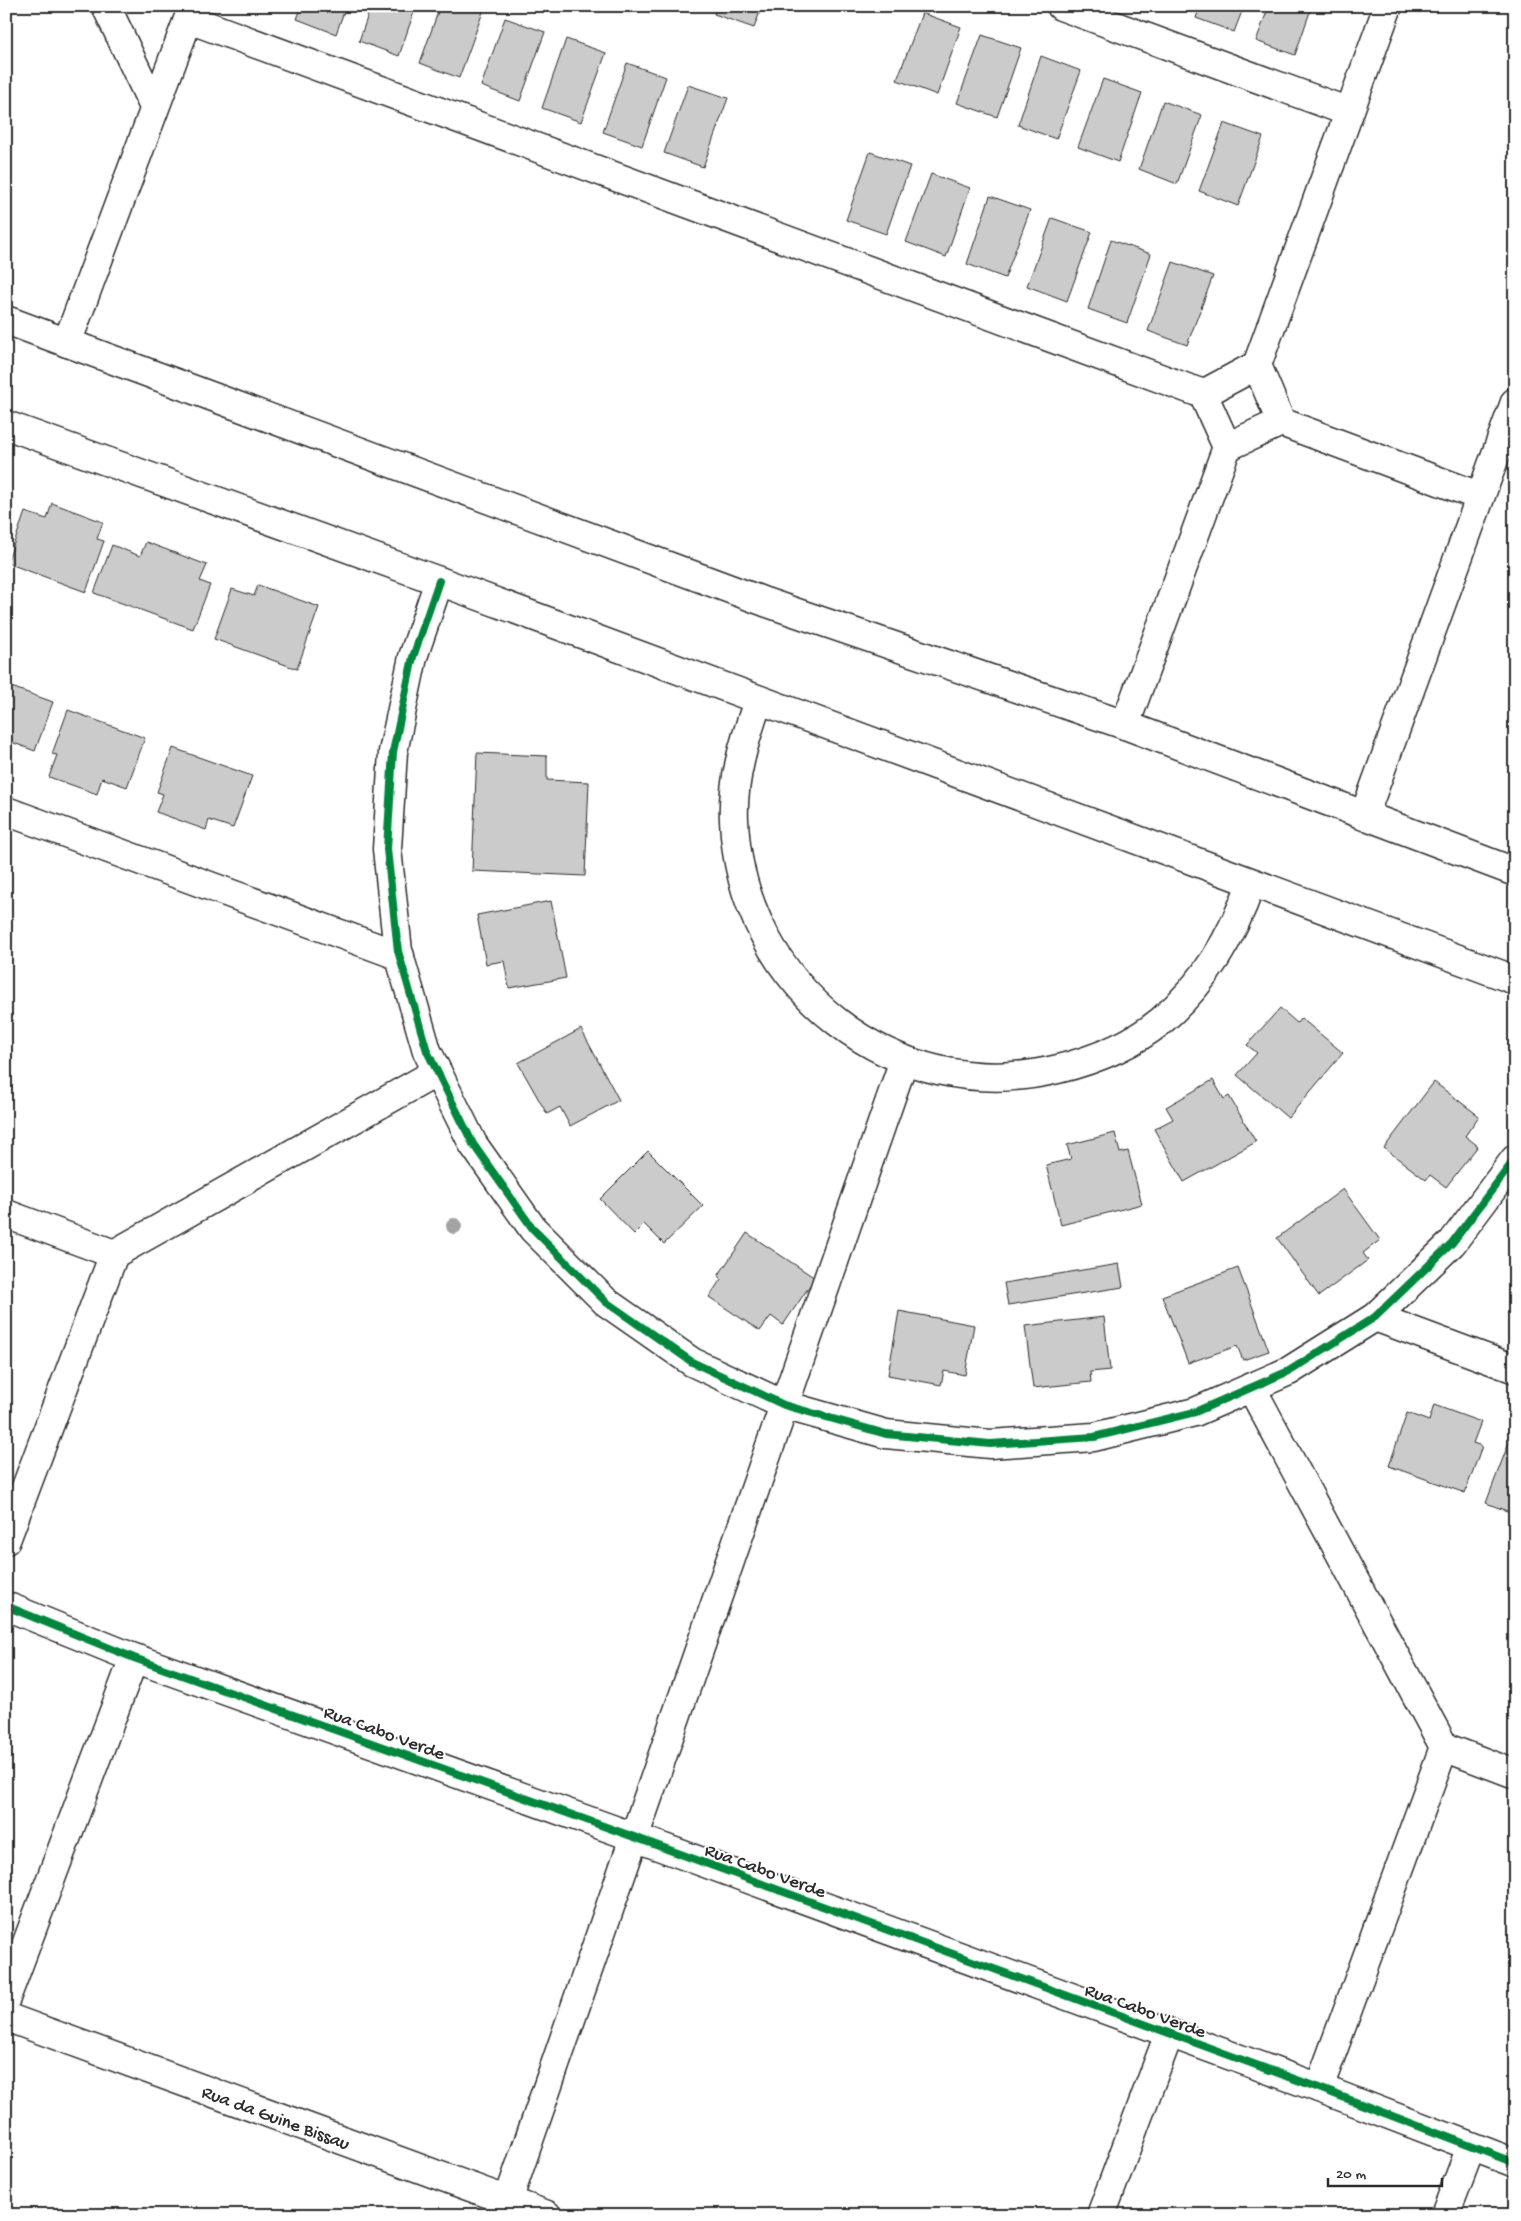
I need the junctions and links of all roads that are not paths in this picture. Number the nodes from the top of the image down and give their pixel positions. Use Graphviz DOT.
graph roads {
  1 [pos="106,6"];
  2 [pos="1061,6"];
  3 [pos="1388,6"];
  4 [pos="191,12"];
  5 [pos="154,107"];
  6 [pos="1349,112"];
  7 [pos="6,320"];
  8 [pos="67,343"];
  9 [pos="1257,365"];
  10 [pos="1203,394"];
  11 [pos="1515,402"];
  12 [pos="1281,422"];
  13 [pos="6,424"];
  14 [pos="1227,447"];
  15 [pos="1479,496"];
  16 [pos="439,581"];
  17 [pos="758,701"];
  18 [pos="1125,725"];
  19 [pos="6,811"];
  20 [pos="1364,816"];
  21 [pos="1515,872"];
  22 [pos="1251,884"];
  23 [pos="400,956"];
  24 [pos="1515,980"];
  25 [pos="904,1060"];
  26 [pos="437,1072"];
  27 [pos="1515,1159"];
  28 [pos="6,1214"];
  29 [pos="114,1254"];
  30 [pos="1375,1317"];
  31 [pos="1515,1369"];
  32 [pos="1251,1388"];
  33 [pos="784,1405"];
  34 [pos="6,1540"];
  35 [pos="6,1606"];
  36 [pos="134,1658"];
  37 [pos="1444,1747"];
  38 [pos="1515,1774"];
  39 [pos="634,1837"];
  40 [pos="6,1998"];
  41 [pos="6,2016"];
  42 [pos="1169,2034"];
  43 [pos="1319,2088"];
  44 [pos="1471,2147"];
  45 [pos="1515,2163"];
  46 [pos="505,2208"];
  47 [pos="547,2215"];
  48 [pos="1101,2215"];
  49 [pos="1445,2215"];
  1 -- 5 [label="street"];
  2 -- 6 [label="street"];
  3 -- 6 [label="street"];
  4 -- 5 [label="street"];
  4 -- 10 [label="street"];
  5 -- 8 [label="street"];
  6 -- 9 [label="street"];
  7 -- 8 [label="street"];
  8 -- 18 [label="street"];
  9 -- 10 [label="street"];
  9 -- 12 [label="street"];
  10 -- 14 [label="street"];
  11 -- 15 [label="street"];
  12 -- 14 [label="street"];
  12 -- 15 [label="street"];
  13 -- 16 [label="street"];
  14 -- 18 [label="street"];
  15 -- 20 [label="street"];
  16 -- 17 [label="street"];
  16 -- 23 [label="street"];
  17 -- 22 [label="street"];
  17 -- 25 [label="street"];
  18 -- 20 [label="street"];
  19 -- 23 [label="street"];
  20 -- 21 [label="street"];
  22 -- 24 [label="street"];
  22 -- 25 [label="street"];
  23 -- 26 [label="street"];
  25 -- 33 [label="street"];
  26 -- 29 [label="street"];
  26 -- 33 [label="street"];
  27 -- 30 [label="street"];
  28 -- 29 [label="street"];
  29 -- 34 [label="street"];
  30 -- 31 [label="street"];
  30 -- 32 [label="street"];
  32 -- 33 [label="street"];
  32 -- 37 [label="street"];
  33 -- 39 [label="street"];
  35 -- 36 [label="street, Rua Cabo Verde"];
  36 -- 39 [label="street, Rua Cabo Verde"];
  36 -- 40 [label="street"];
  37 -- 38 [label="street"];
  37 -- 43 [label="street"];
  39 -- 42 [label="street, Rua Cabo Verde"];
  39 -- 46 [label="street"];
  41 -- 46 [label="street, Rua da Guine Bissau"];
  42 -- 43 [label="street, Rua Cabo Verde"];
  42 -- 48 [label="street"];
  43 -- 44 [label="street, Rua Cabo Verde"];
  44 -- 45 [label="street, Rua Cabo Verde"];
  44 -- 49 [label="street"];
  46 -- 47 [label="street, Rua da Guine Bissau"];
}
